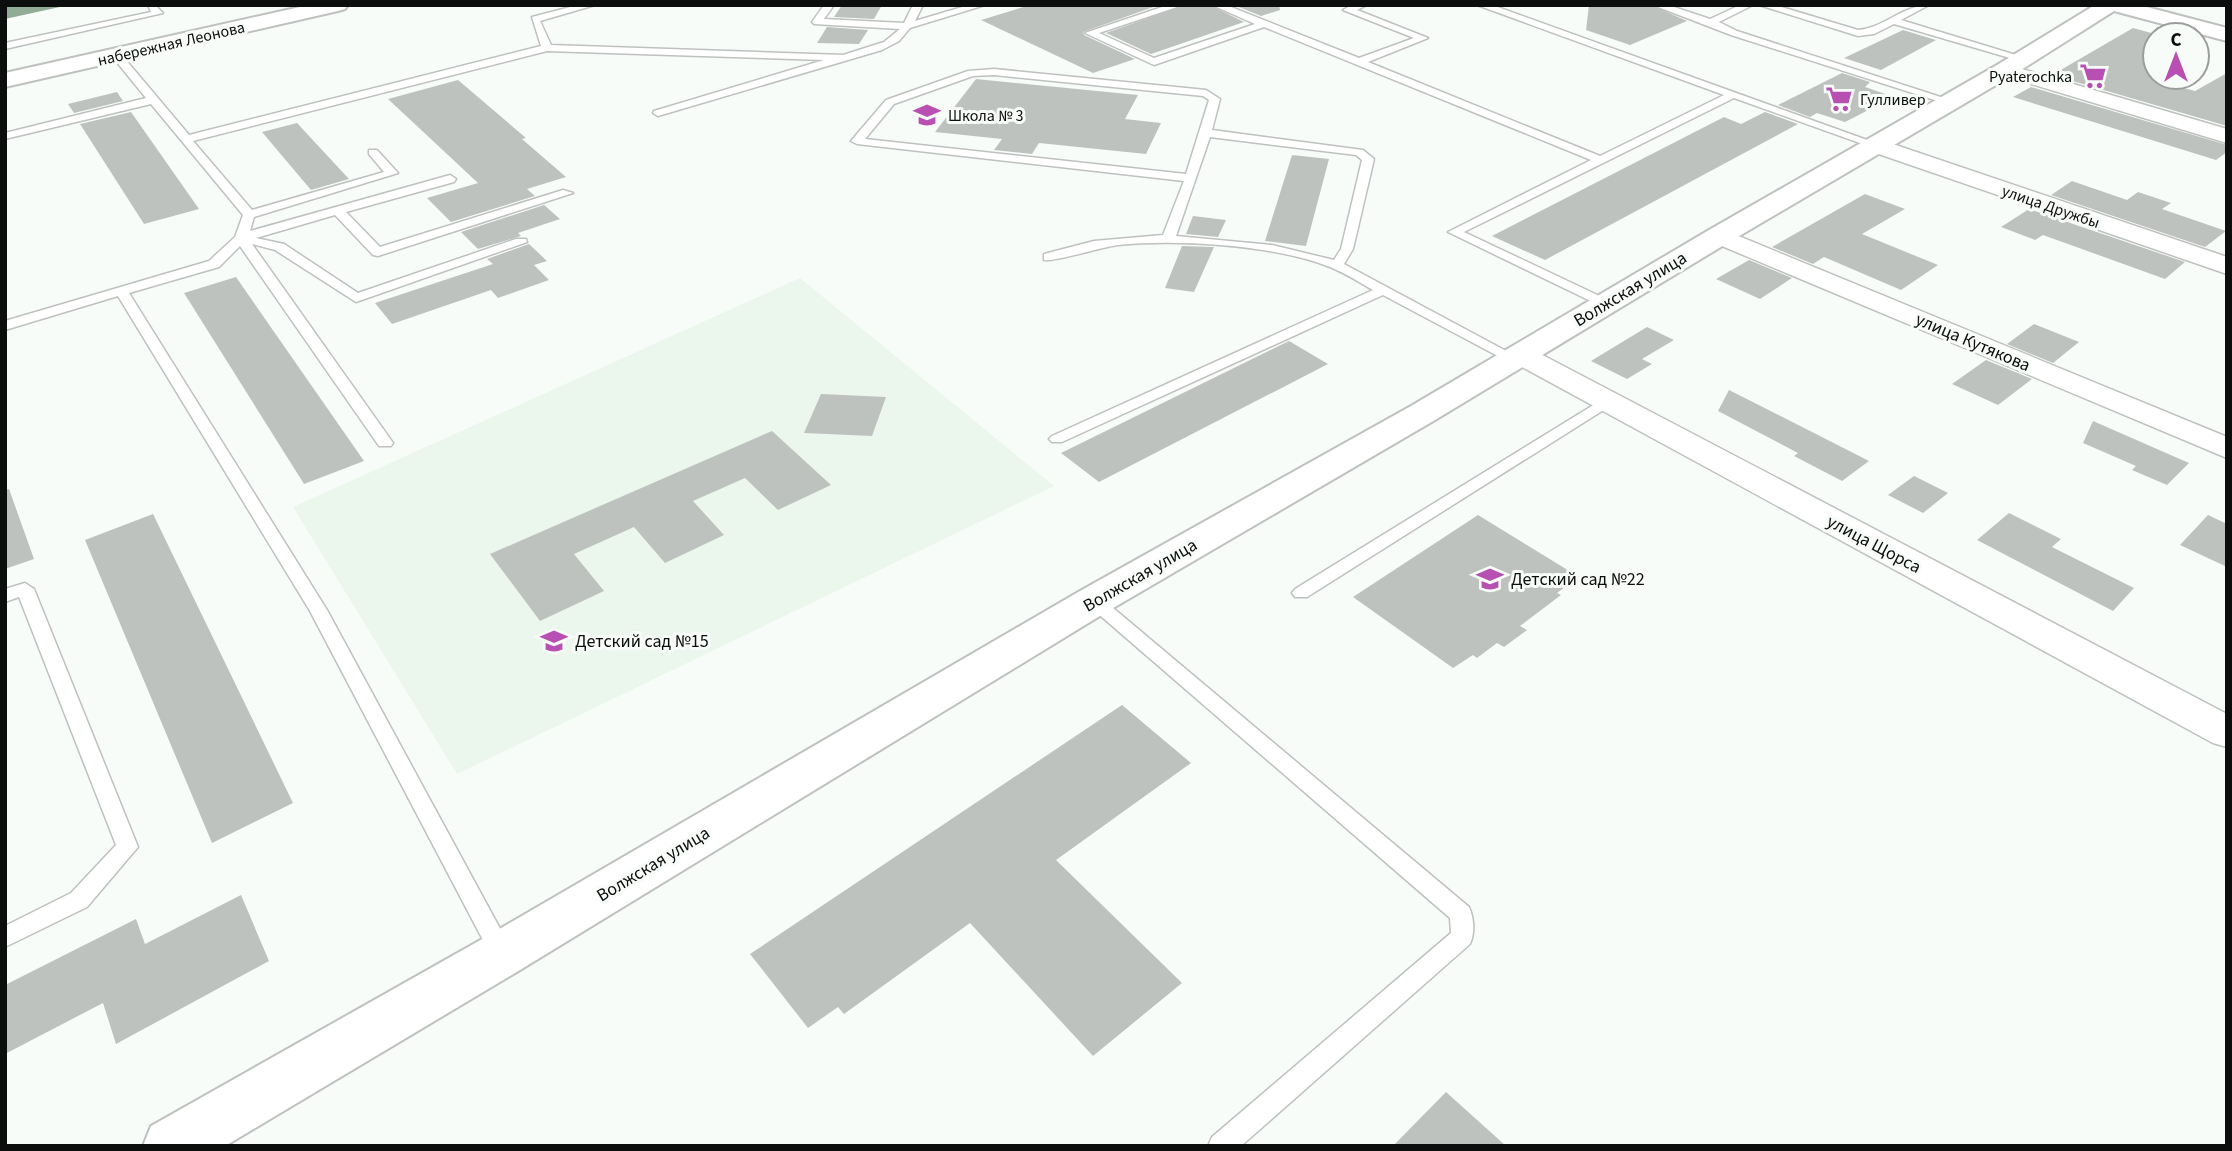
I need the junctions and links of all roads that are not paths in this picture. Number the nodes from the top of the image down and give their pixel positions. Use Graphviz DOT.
graph roads {
  1 [pos="338,5"];
  2 [pos="590,5"];
  3 [pos="829,5"];
  4 [pos="918,5"];
  5 [pos="980,5"];
  6 [pos="1178,5"];
  7 [pos="1217,5"];
  8 [pos="1362,5"];
  9 [pos="1482,5"];
  10 [pos="1658,5"];
  11 [pos="1748,5"];
  12 [pos="1764,5"];
  13 [pos="1924,5"];
  14 [pos="2112,5"];
  15 [pos="155,6"];
  16 [pos="1893,21"];
  17 [pos="1711,22"];
  18 [pos="1264,24"];
  19 [pos="907,26"];
  20 [pos="2227,35"];
  21 [pos="5,38"];
  22 [pos="5,46"];
  23 [pos="547,48"];
  24 [pos="116,55"];
  25 [pos="843,58"];
  26 [pos="1359,62"];
  27 [pos="2015,64"];
  28 [pos="5,80"];
  29 [pos="1734,94"];
  30 [pos="152,100"];
  31 [pos="1951,102"];
  32 [pos="658,113"];
  33 [pos="1206,133"];
  34 [pos="5,136"];
  35 [pos="2227,136"];
  36 [pos="184,140"];
  37 [pos="1875,145"];
  38 [pos="373,152"];
  39 [pos="1601,160"];
  40 [pos="1191,178"];
  41 [pos="450,179"];
  42 [pos="567,193"];
  43 [pos="338,211"];
  44 [pos="249,215"];
  45 [pos="1719,236"];
  46 [pos="1169,237"];
  47 [pos="240,238"];
  48 [pos="521,242"];
  49 [pos="1049,257"];
  50 [pos="1338,265"];
  51 [pos="2227,266"];
  52 [pos="1383,290"];
  53 [pos="121,291"];
  54 [pos="1605,304"];
  55 [pos="5,326"];
  56 [pos="1518,357"];
  57 [pos="1608,401"];
  58 [pos="1057,439"];
  59 [pos="385,443"];
  60 [pos="2227,448"];
  61 [pos="1301,593"];
  62 [pos="5,596"];
  63 [pos="1094,601"];
  64 [pos="2227,732"];
  65 [pos="5,937"];
  66 [pos="502,954"];
  67 [pos="171,1146"];
  68 [pos="1221,1146"];
  1 -- 24 [label="street, набережная Леонова"];
  2 -- 23 [label="lane"];
  3 -- 19 [label="lane"];
  4 -- 19 [label="lane"];
  5 -- 19 [label="lane"];
  6 -- 18 [label="lane"];
  7 -- 18 [label="lane"];
  8 -- 26 [label="lane"];
  9 -- 29 [label="lane"];
  10 -- 17 [label="lane"];
  11 -- 17 [label="lane"];
  12 -- 16 [label="lane"];
  13 -- 16 [label="lane"];
  14 -- 20 [label="street"];
  14 -- 27 [label="street, Волжская улица"];
  15 -- 21 [label="lane"];
  15 -- 22 [label="lane"];
  16 -- 27 [label="lane"];
  17 -- 31 [label="lane"];
  18 -- 26 [label="lane"];
  19 -- 25 [label="lane"];
  23 -- 25 [label="lane"];
  23 -- 36 [label="lane"];
  24 -- 28 [label="street, набережная Леонова"];
  24 -- 30 [label="lane"];
  25 -- 32 [label="lane"];
  26 -- 39 [label="lane"];
  27 -- 31 [label="street, Волжская улица"];
  27 -- 35 [label="street"];
  29 -- 37 [label="lane"];
  29 -- 39 [label="lane"];
  30 -- 34 [label="lane"];
  30 -- 36 [label="lane"];
  31 -- 37 [label="street, Волжская улица"];
  33 -- 40 [label="lane"];
  33 -- 40 [label="lane"];
  33 -- 50 [label="lane"];
  36 -- 44 [label="lane"];
  37 -- 45 [label="street, Волжская улица"];
  37 -- 51 [label="street, улица Дружбы"];
  38 -- 44 [label="lane"];
  39 -- 54 [label="lane"];
  40 -- 46 [label="lane"];
  41 -- 43 [label="lane"];
  42 -- 43 [label="lane"];
  43 -- 47 [label="lane"];
  44 -- 47 [label="lane"];
  45 -- 54 [label="street, Волжская улица"];
  45 -- 60 [label="street, улица Кутякова"];
  46 -- 49 [label="lane"];
  46 -- 50 [label="lane"];
  47 -- 48 [label="lane"];
  47 -- 53 [label="lane"];
  47 -- 59 [label="lane"];
  50 -- 52 [label="lane"];
  52 -- 56 [label="lane"];
  52 -- 58 [label="lane"];
  53 -- 55 [label="lane"];
  53 -- 66 [label="lane"];
  54 -- 56 [label="street, Волжская улица"];
  56 -- 57 [label="street, улица Щорса"];
  56 -- 63 [label="street, Волжская улица"];
  57 -- 61 [label="lane"];
  57 -- 64 [label="street, улица Щорса"];
  62 -- 65 [label="lane"];
  63 -- 66 [label="street, Волжская улица"];
  63 -- 68 [label="lane"];
  66 -- 67 [label="street, Волжская улица"];
}
